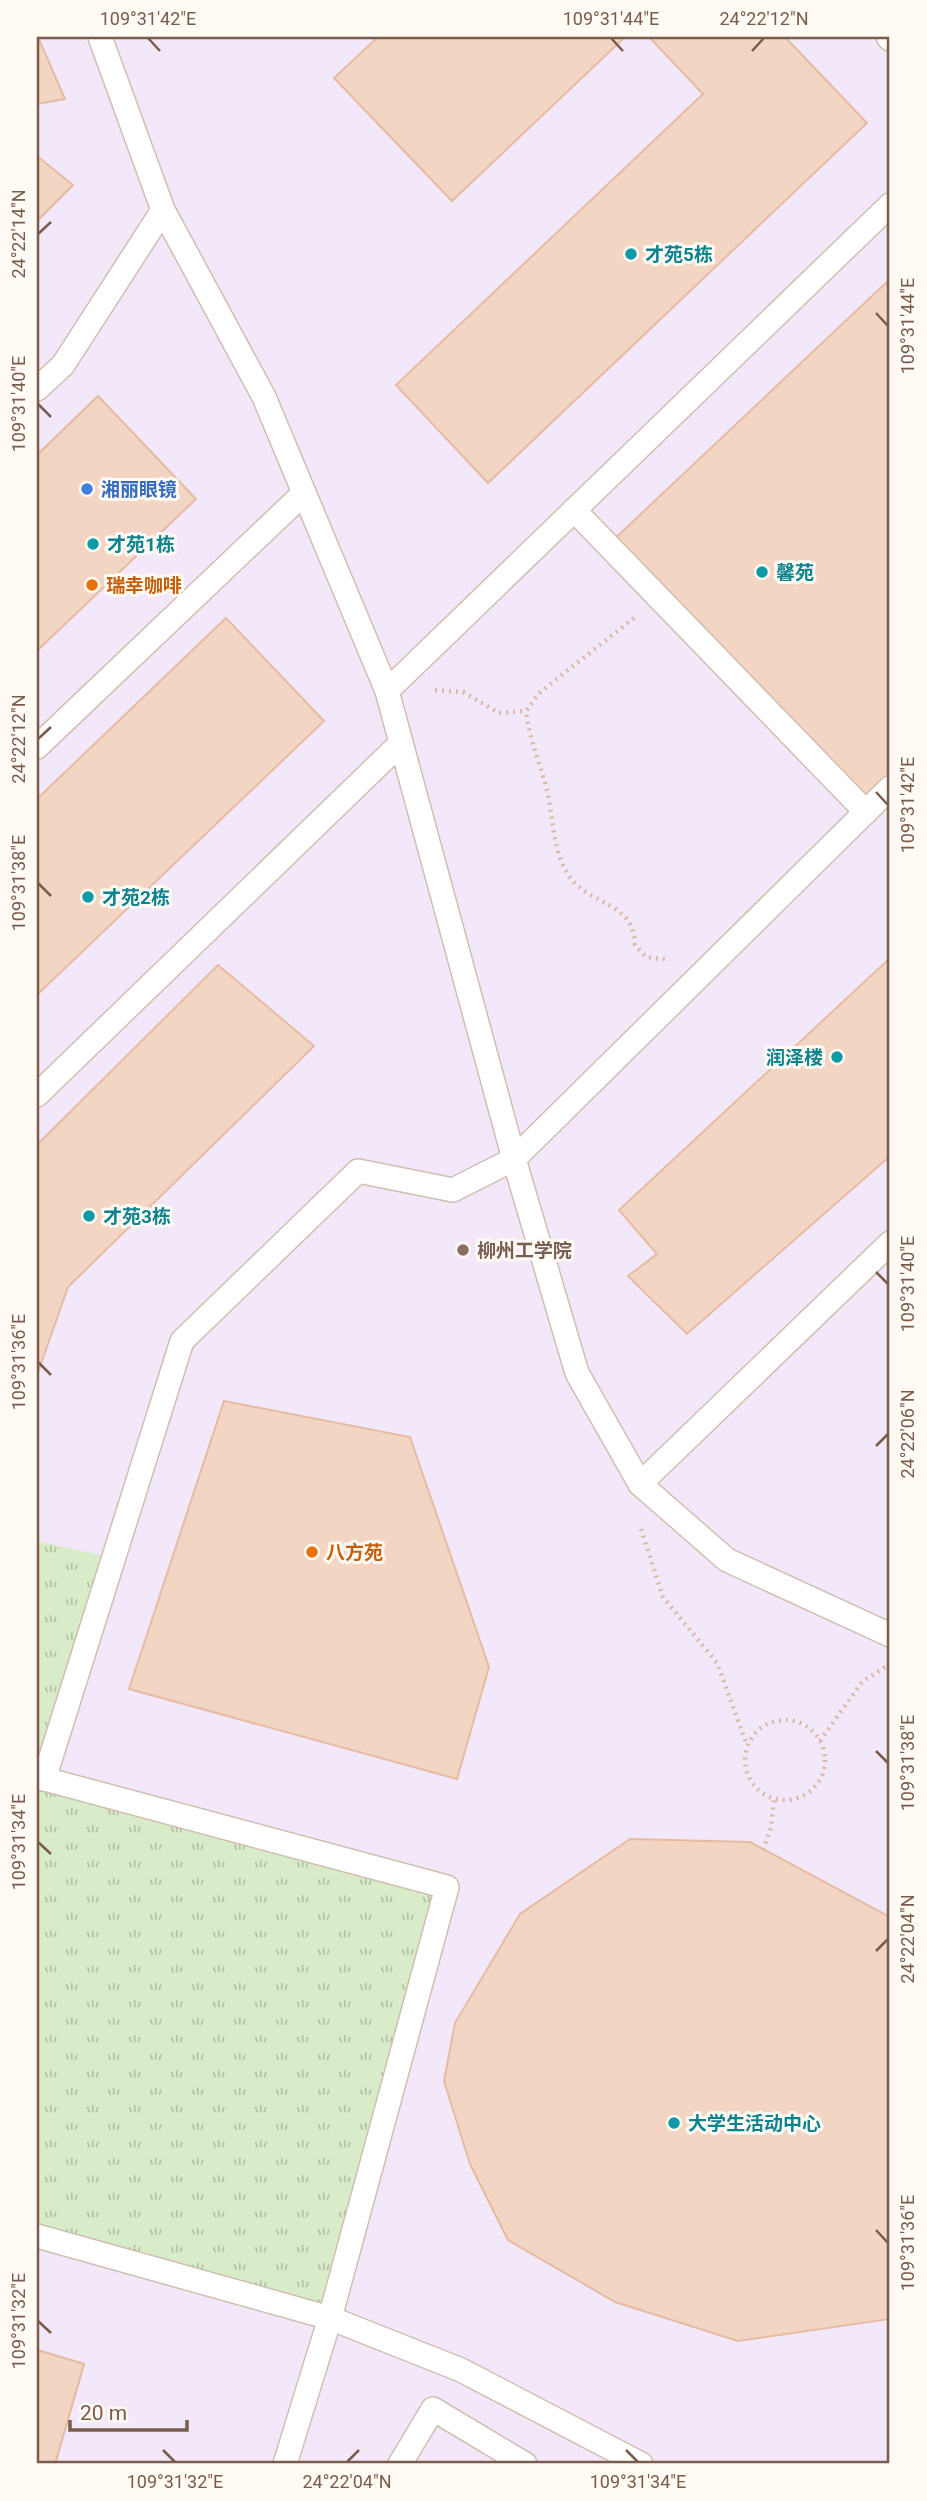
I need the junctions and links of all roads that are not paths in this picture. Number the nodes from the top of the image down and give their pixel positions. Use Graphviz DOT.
graph roads {
  1 [pos="100,37"];
  2 [pos="890,205"];
  3 [pos="163,210"];
  4 [pos="37,389"];
  5 [pos="304,493"];
  6 [pos="574,510"];
  7 [pos="387,691"];
  8 [pos="401,743"];
  9 [pos="37,747"];
  10 [pos="890,789"];
  11 [pos="866,812"];
  12 [pos="37,1095"];
  13 [pos="514,1159"];
  14 [pos="890,1243"];
  15 [pos="640,1484"];
  16 [pos="890,1635"];
  17 [pos="41,1778"];
  18 [pos="37,2236"];
  19 [pos="330,2318"];
  20 [pos="520,2463"];
  21 [pos="285,2464"];
  22 [pos="400,2464"];
  23 [pos="640,2464"];
  1 -- 3 [label="lane"];
  2 -- 6 [label="lane"];
  3 -- 4 [label="lane"];
  3 -- 5 [label="lane"];
  5 -- 7 [label="lane"];
  5 -- 9 [label="lane"];
  6 -- 7 [label="lane"];
  6 -- 11 [label="lane"];
  7 -- 8 [label="lane"];
  8 -- 12 [label="lane"];
  8 -- 13 [label="lane"];
  10 -- 11 [label="lane"];
  11 -- 13 [label="lane"];
  13 -- 15 [label="lane"];
  13 -- 17 [label="lane"];
  14 -- 15 [label="lane"];
  15 -- 16 [label="lane"];
  17 -- 19 [label="lane"];
  18 -- 19 [label="lane"];
  19 -- 21 [label="lane"];
  19 -- 23 [label="lane"];
  20 -- 22 [label="lane"];
}
